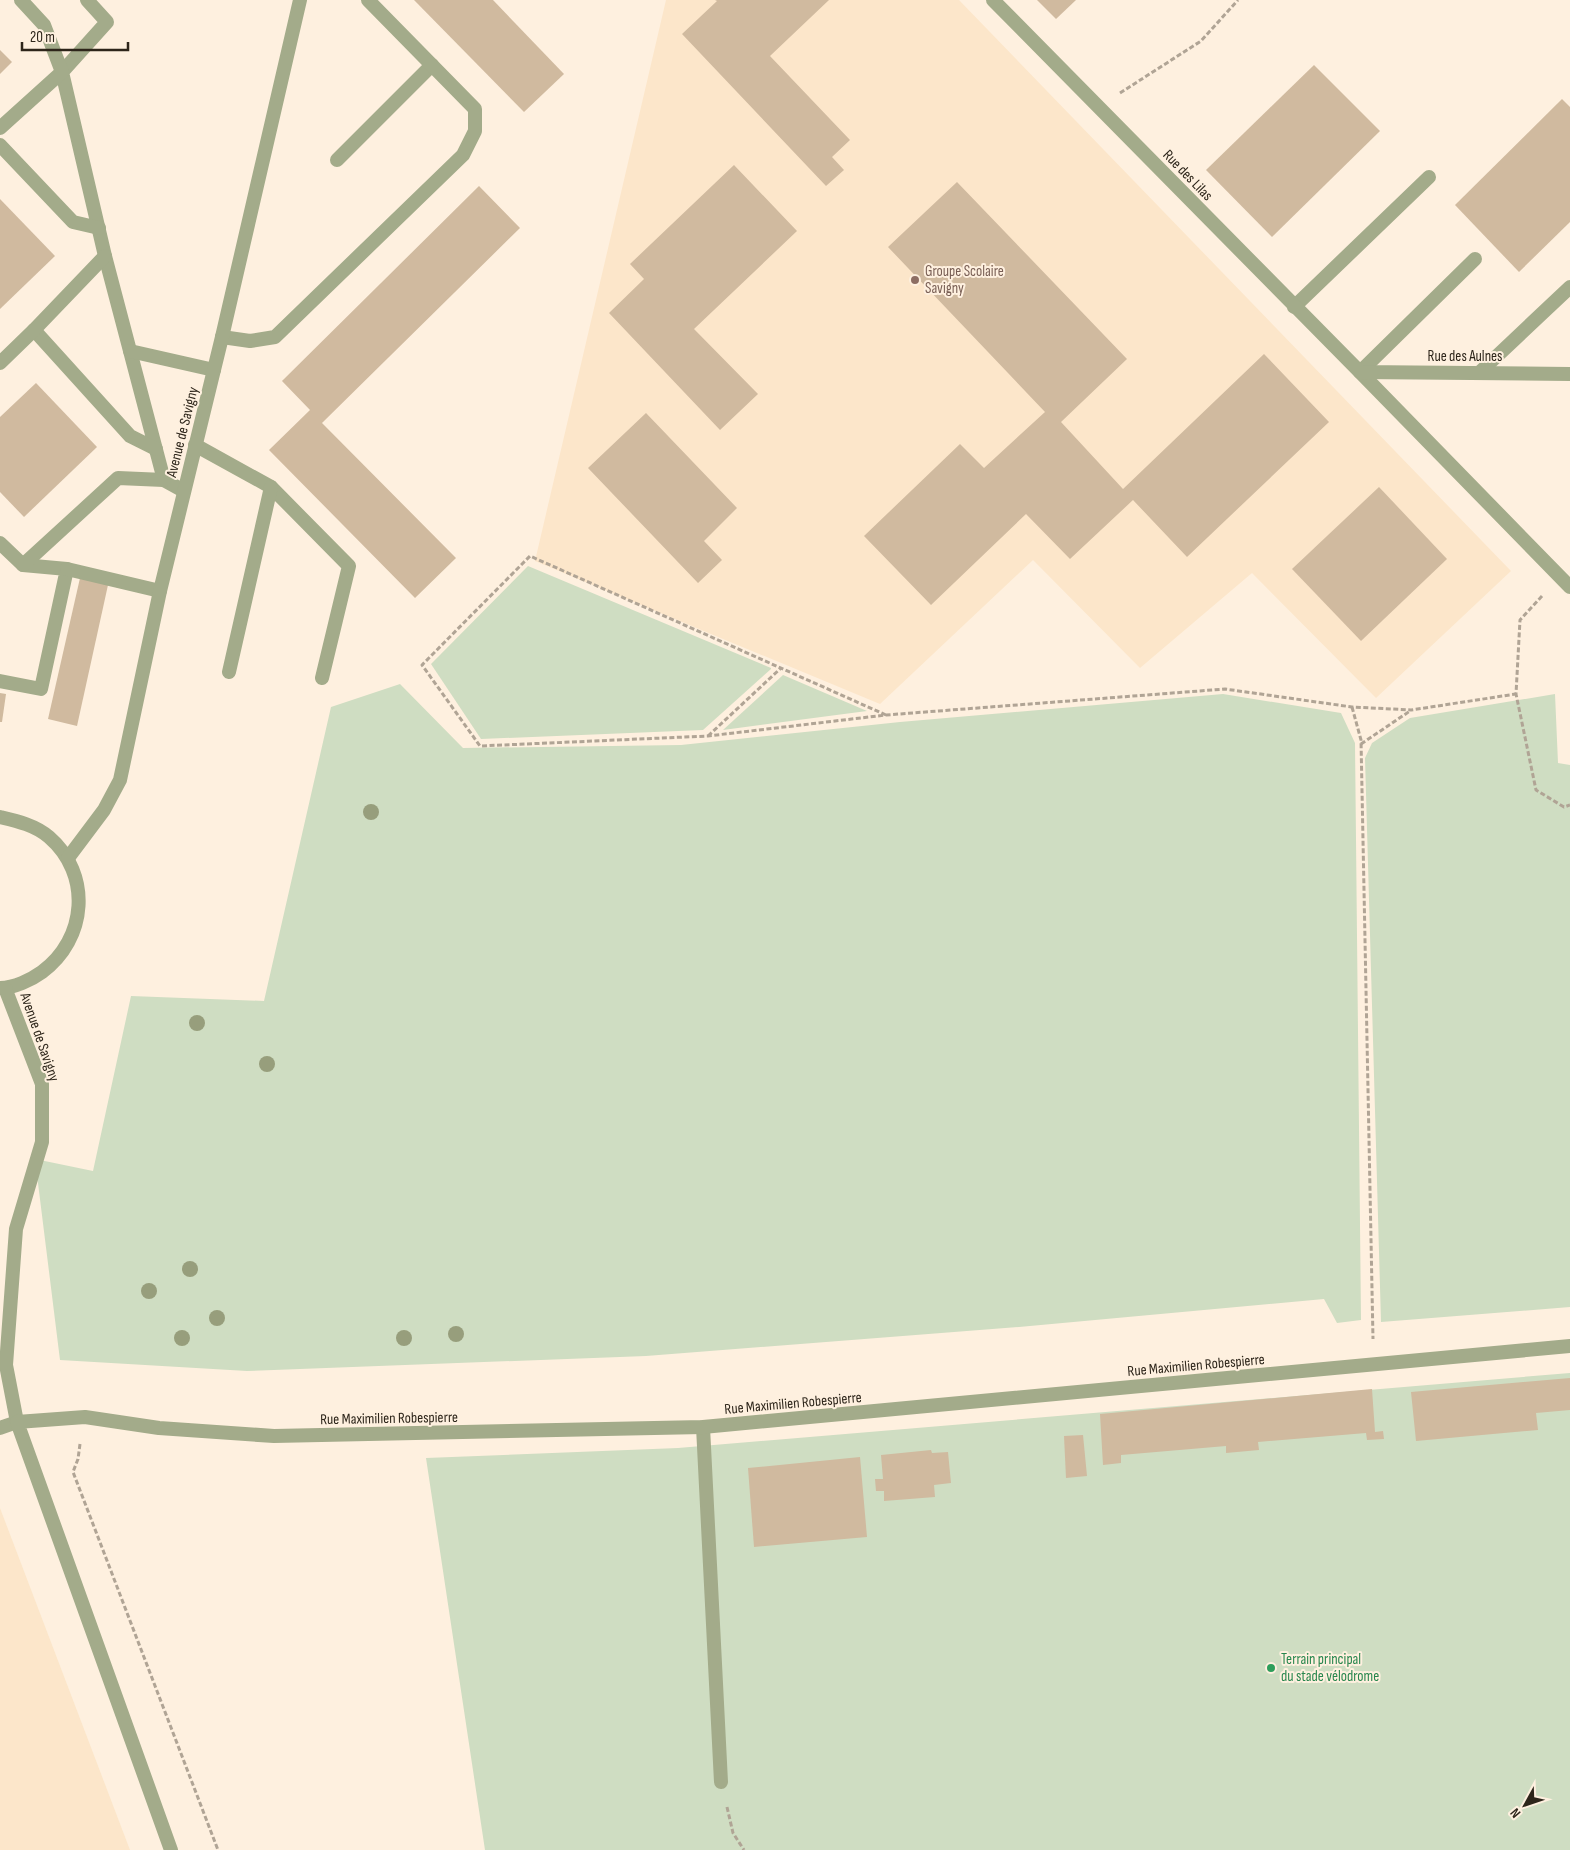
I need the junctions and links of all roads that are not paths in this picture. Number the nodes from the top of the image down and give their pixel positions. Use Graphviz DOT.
graph roads {
  1 [pos="21,0"];
  2 [pos="87,0"];
  3 [pos="300,0"];
  4 [pos="368,0"];
  5 [pos="993,0"];
  6 [pos="432,65"];
  7 [pos="62,72"];
  8 [pos="0,128"];
  9 [pos="0,145"];
  10 [pos="336,160"];
  11 [pos="1429,177"];
  12 [pos="99,228"];
  13 [pos="105,256"];
  14 [pos="1475,260"];
  15 [pos="1570,287"];
  16 [pos="1294,307"];
  17 [pos="34,330"];
  18 [pos="222,337"];
  19 [pos="130,351"];
  20 [pos="0,363"];
  21 [pos="214,370"];
  22 [pos="1360,372"];
  23 [pos="1480,372"];
  24 [pos="1570,374"];
  25 [pos="195,444"];
  26 [pos="156,449"];
  27 [pos="164,480"];
  28 [pos="270,487"];
  29 [pos="184,491"];
  30 [pos="0,543"];
  31 [pos="23,565"];
  32 [pos="66,569"];
  33 [pos="1570,587"];
  34 [pos="160,591"];
  35 [pos="229,672"];
  36 [pos="322,678"];
  37 [pos="0,681"];
  38 [pos="0,817"];
  39 [pos="68,858"];
  40 [pos="2,988"];
  41 [pos="1570,1346"];
  42 [pos="16,1422"];
  43 [pos="703,1427"];
  44 [pos="0,1428"];
  45 [pos="721,1782"];
  46 [pos="171,1850"];
  1 -- 7 [label="street"];
  2 -- 7 [label="street"];
  3 -- 18 [label="street, Avenue de Savigny"];
  4 -- 6 [label="street"];
  5 -- 16 [label="street, Rue des Lilas"];
  6 -- 10 [label="street"];
  6 -- 18 [label="street"];
  7 -- 8 [label="street"];
  7 -- 12 [label="street"];
  9 -- 12 [label="street"];
  11 -- 16 [label="street"];
  12 -- 13 [label="street"];
  13 -- 17 [label="street"];
  13 -- 19 [label="street"];
  14 -- 22 [label="street"];
  15 -- 23 [label="street"];
  16 -- 22 [label="street, Rue des Lilas"];
  17 -- 20 [label="street"];
  17 -- 26 [label="street"];
  18 -- 21 [label="street, Avenue de Savigny"];
  19 -- 21 [label="street"];
  19 -- 26 [label="street"];
  21 -- 25 [label="street, Avenue de Savigny"];
  22 -- 23 [label="street, Rue des Aulnes"];
  22 -- 33 [label="street, Rue des Lilas"];
  23 -- 24 [label="street, Rue des Aulnes"];
  25 -- 28 [label="street"];
  25 -- 29 [label="street, Avenue de Savigny"];
  26 -- 27 [label="street"];
  27 -- 29 [label="street"];
  27 -- 31 [label="street"];
  28 -- 35 [label="street"];
  28 -- 36 [label="street"];
  29 -- 34 [label="street, Avenue de Savigny"];
  30 -- 31 [label="street"];
  31 -- 32 [label="street"];
  32 -- 34 [label="street"];
  32 -- 37 [label="street"];
  34 -- 39 [label="street, Avenue de Savigny"];
  38 -- 39 [label="street"];
  39 -- 40 [label="street"];
  40 -- 42 [label="street, Avenue de Savigny"];
  41 -- 43 [label="street, Rue Maximilien Robespierre"];
  42 -- 43 [label="street, Rue Maximilien Robespierre"];
  42 -- 44 [label="street, Rue Maximilien Robespierre"];
  42 -- 46 [label="street, Avenue de Savigny"];
  43 -- 45 [label="street"];
}
